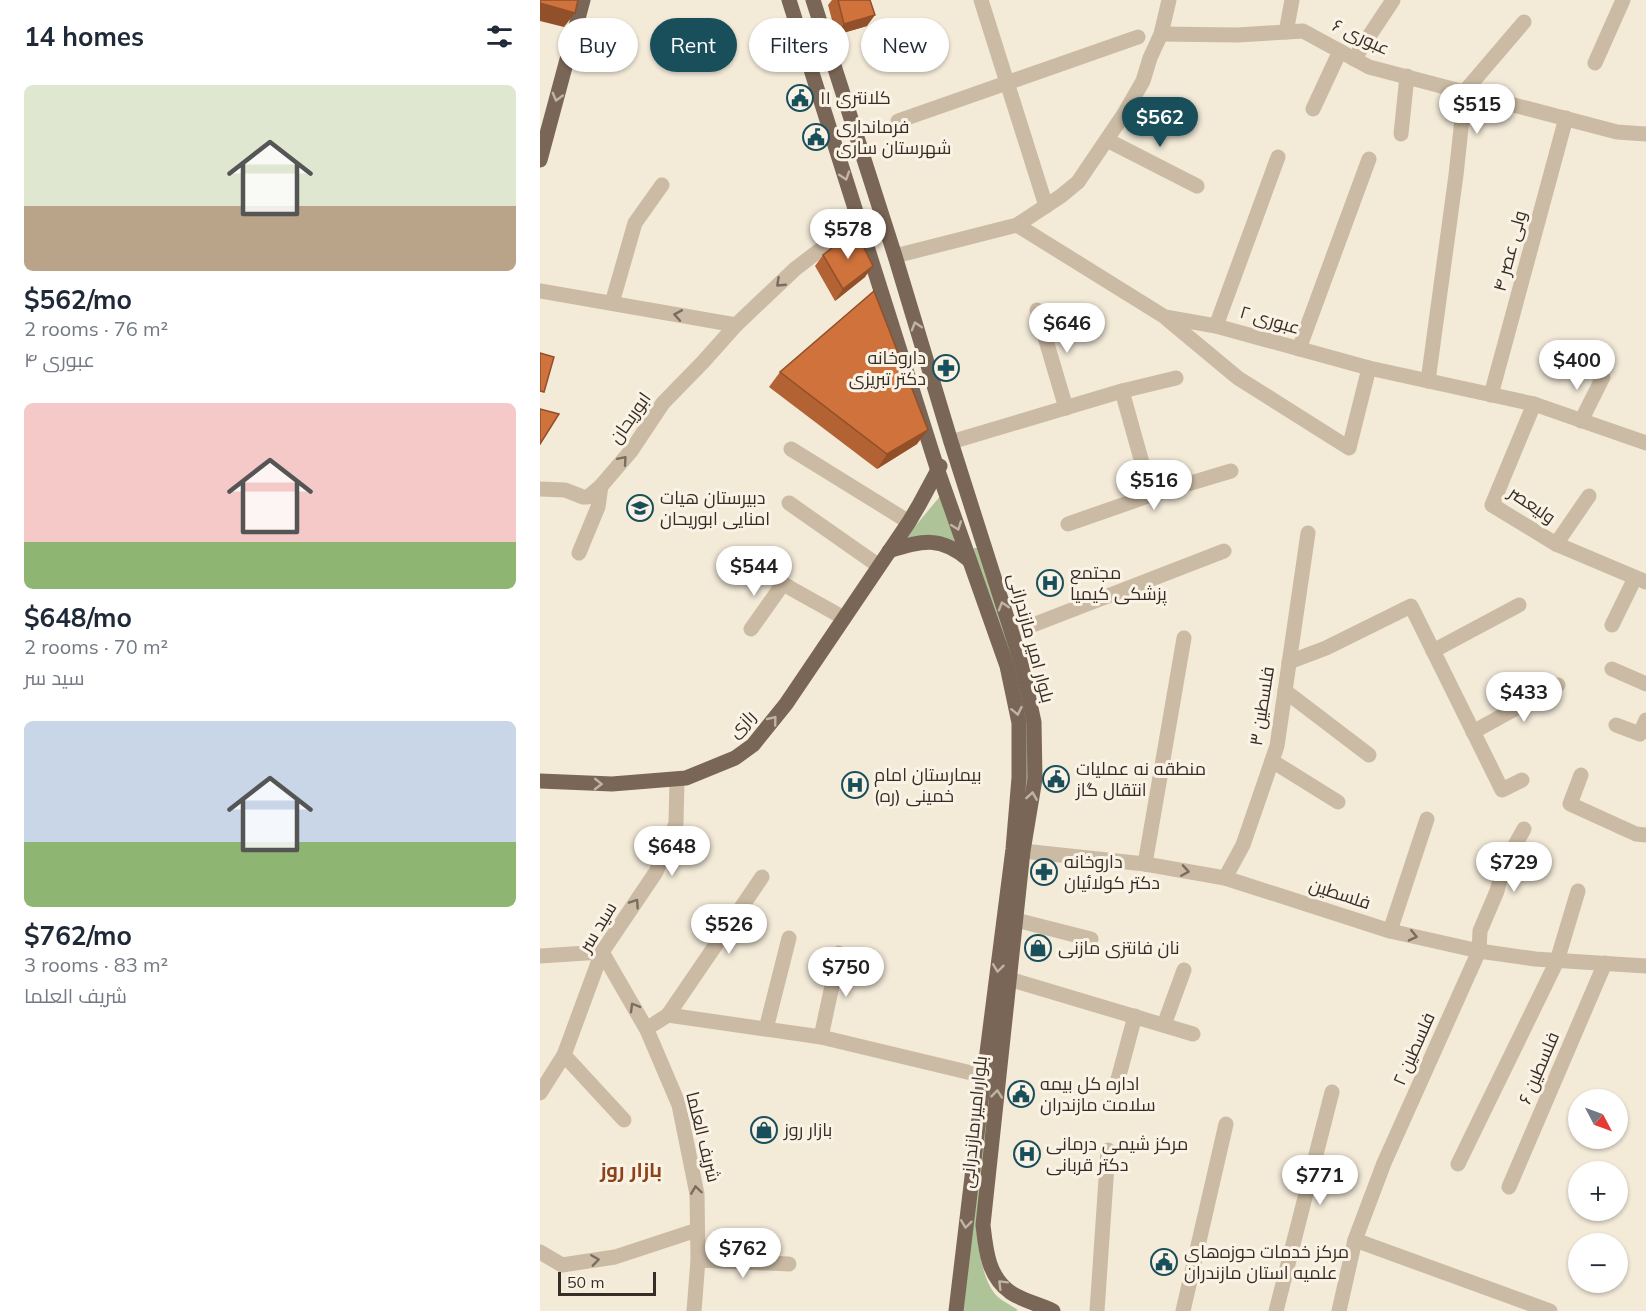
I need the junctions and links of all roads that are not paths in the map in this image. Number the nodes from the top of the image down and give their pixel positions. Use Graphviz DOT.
graph roads {
  1 [pos="583,0"];
  2 [pos="789,0"];
  3 [pos="813,0"];
  4 [pos="981,0"];
  5 [pos="1169,0"];
  6 [pos="1292,0"];
  7 [pos="1393,0"];
  8 [pos="1623,0"];
  9 [pos="1524,22"];
  10 [pos="1286,32"];
  11 [pos="1161,34"];
  12 [pos="1138,38"];
  13 [pos="1340,51"];
  14 [pos="1354,59"];
  15 [pos="1595,63"];
  16 [pos="1407,76"];
  17 [pos="1008,83"];
  18 [pos="1465,91"];
  19 [pos="1313,109"];
  20 [pos="1566,118"];
  21 [pos="898,121"];
  22 [pos="1401,134"];
  23 [pos="1646,134"];
  24 [pos="1107,140"];
  25 [pos="1278,157"];
  26 [pos="1369,159"];
  27 [pos="540,160"];
  28 [pos="662,185"];
  29 [pos="1197,186"];
  30 [pos="1046,206"];
  31 [pos="859,220"];
  32 [pos="1017,225"];
  33 [pos="895,256"];
  34 [pos="540,291"];
  35 [pos="612,303"];
  36 [pos="1037,310"];
  37 [pos="1165,317"];
  38 [pos="736,325"];
  39 [pos="1216,326"];
  40 [pos="1299,349"];
  41 [pos="1369,368"];
  42 [pos="1603,377"];
  43 [pos="1176,378"];
  44 [pos="1428,381"];
  45 [pos="1122,391"];
  46 [pos="1491,395"];
  47 [pos="1534,404"];
  48 [pos="1066,408"];
  49 [pos="1581,421"];
  50 [pos="951,442"];
  51 [pos="1646,443"];
  52 [pos="791,449"];
  53 [pos="938,471"];
  54 [pos="1231,471"];
  55 [pos="601,486"];
  56 [pos="540,489"];
  57 [pos="1151,495"];
  58 [pos="1589,496"];
  59 [pos="789,503"];
  60 [pos="909,522"];
  61 [pos="1068,524"];
  62 [pos="1308,532"];
  63 [pos="1556,544"];
  64 [pos="889,551"];
  65 [pos="1224,551"];
  66 [pos="579,553"];
  67 [pos="738,555"];
  68 [pos="970,560"];
  69 [pos="879,566"];
  70 [pos="1640,580"];
  71 [pos="783,584"];
  72 [pos="1519,605"];
  73 [pos="843,618"];
  74 [pos="1612,625"];
  75 [pos="752,629"];
  76 [pos="1012,633"];
  77 [pos="1184,638"];
  78 [pos="1433,651"];
  79 [pos="1289,662"];
  80 [pos="1612,669"];
  81 [pos="1646,684"];
  82 [pos="1558,685"];
  83 [pos="1285,691"];
  84 [pos="1646,720"];
  85 [pos="1616,725"];
  86 [pos="1473,732"];
  87 [pos="1369,755"];
  88 [pos="1272,761"];
  89 [pos="1581,775"];
  90 [pos="677,779"];
  91 [pos="1522,780"];
  92 [pos="540,781"];
  93 [pos="1338,802"];
  94 [pos="1427,819"];
  95 [pos="1524,829"];
  96 [pos="1646,836"];
  97 [pos="1023,850"];
  98 [pos="1145,864"];
  99 [pos="762,877"];
  100 [pos="1225,878"];
  101 [pos="1578,891"];
  102 [pos="1016,920"];
  103 [pos="1390,931"];
  104 [pos="789,938"];
  105 [pos="1091,939"];
  106 [pos="1479,951"];
  107 [pos="602,952"];
  108 [pos="839,953"];
  109 [pos="540,956"];
  110 [pos="1557,960"];
  111 [pos="1605,963"];
  112 [pos="1646,966"];
  113 [pos="1184,969"];
  114 [pos="1009,979"];
  115 [pos="668,1015"];
  116 [pos="1136,1016"];
  117 [pos="654,1024"];
  118 [pos="1164,1025"];
  119 [pos="766,1029"];
  120 [pos="1193,1034"];
  121 [pos="821,1037"];
  122 [pos="564,1055"];
  123 [pos="984,1076"];
  124 [pos="1117,1083"];
  125 [pos="1332,1092"];
  126 [pos="540,1093"];
  127 [pos="624,1120"];
  128 [pos="1226,1124"];
  129 [pos="1108,1150"];
  130 [pos="1458,1164"];
  131 [pos="1509,1188"];
  132 [pos="697,1230"];
  133 [pos="1355,1240"];
  134 [pos="540,1252"];
  135 [pos="698,1260"];
  136 [pos="789,1264"];
  137 [pos="694,1311"];
  138 [pos="956,1311"];
  139 [pos="1053,1311"];
  140 [pos="1097,1311"];
  141 [pos="1182,1311"];
  142 [pos="1276,1311"];
  143 [pos="1340,1311"];
  144 [pos="1550,1311"];
  1 -- 27 [label="main road, one-way"];
  2 -- 31 [label="main road, بلوار امیر مازندرانی, one-way"];
  3 -- 33 [label="main road, بلوار امیر مازندرانی"];
  4 -- 17 [label="street"];
  5 -- 11 [label="street"];
  6 -- 10 [label="street"];
  7 -- 14 [label="street"];
  8 -- 15 [label="street"];
  9 -- 18 [label="street"];
  10 -- 11 [label="street, عبوری ۶"];
  10 -- 13 [label="street, عبوری ۶"];
  11 -- 24 [label="street"];
  12 -- 17 [label="street"];
  13 -- 14 [label="street, عبوری ۶"];
  13 -- 19 [label="street"];
  14 -- 16 [label="street, عبوری ۶"];
  16 -- 18 [label="street, عبوری ۶"];
  16 -- 22 [label="street"];
  17 -- 21 [label="street"];
  17 -- 30 [label="street"];
  18 -- 20 [label="street, عبوری ۶"];
  18 -- 44 [label="street"];
  20 -- 23 [label="street, عبوری ۶"];
  20 -- 46 [label="street, ولی عصر ۴"];
  24 -- 29 [label="street"];
  24 -- 30 [label="street"];
  25 -- 39 [label="street"];
  26 -- 40 [label="street"];
  28 -- 35 [label="street"];
  30 -- 32 [label="street"];
  31 -- 38 [label="street, ابوریحان, one-way"];
  31 -- 53 [label="main road, بلوار امیر مازندرانی"];
  32 -- 33 [label="street"];
  32 -- 37 [label="street, عبوری ۲"];
  50 -- 33 [label="main road, بلوار امیر مازندرانی, one-way"];
  34 -- 35 [label="street"];
  38 -- 35 [label="street, one-way"];
  36 -- 48 [label="street"];
  37 -- 39 [label="street, عبوری ۲"];
  37 -- 41 [label="street"];
  55 -- 38 [label="street, ابوریحان, one-way"];
  39 -- 40 [label="street, عبوری ۲"];
  40 -- 41 [label="street, عبوری ۲"];
  41 -- 44 [label="street, عبوری ۲"];
  42 -- 49 [label="street"];
  43 -- 45 [label="street"];
  44 -- 46 [label="street, عبوری ۲"];
  45 -- 48 [label="street"];
  45 -- 57 [label="street"];
  46 -- 47 [label="street, عبوری ۲"];
  47 -- 49 [label="street, عبوری ۲"];
  47 -- 63 [label="street, ولیعصر"];
  48 -- 50 [label="street"];
  49 -- 51 [label="street, عبوری ۲"];
  50 -- 53 [label="main road, رازی"];
  76 -- 50 [label="main road, بلوار امیر مازندرانی, one-way"];
  52 -- 60 [label="street"];
  53 -- 60 [label="main road, رازی"];
  53 -- 68 [label="main road, بلوار امیر مازندرانی, one-way"];
  54 -- 57 [label="street"];
  55 -- 56 [label="street"];
  55 -- 66 [label="street"];
  57 -- 61 [label="street"];
  58 -- 63 [label="street"];
  59 -- 69 [label="street"];
  60 -- 64 [label="main road, رازی"];
  62 -- 79 [label="street, فلسطین ۳"];
  63 -- 70 [label="street, ولیعصر"];
  64 -- 68 [label="main road"];
  64 -- 69 [label="main road, رازی"];
  65 -- 76 [label="street"];
  67 -- 71 [label="street"];
  68 -- 123 [label="main road, بلوار امیر مازندرانی, one-way"];
  69 -- 73 [label="main road, رازی"];
  70 -- 74 [label="street"];
  71 -- 73 [label="street"];
  71 -- 75 [label="street"];
  72 -- 78 [label="street"];
  90 -- 73 [label="main road, رازی, one-way"];
  97 -- 76 [label="main road, بلوار امیر مازندرانی, one-way"];
  77 -- 98 [label="street"];
  78 -- 79 [label="street"];
  78 -- 86 [label="street"];
  79 -- 83 [label="street, فلسطین ۳"];
  80 -- 81 [label="street"];
  82 -- 86 [label="street"];
  83 -- 87 [label="street"];
  83 -- 88 [label="street, فلسطین ۳"];
  84 -- 85 [label="street"];
  86 -- 91 [label="street"];
  88 -- 93 [label="street"];
  88 -- 100 [label="street, فلسطین ۳"];
  89 -- 96 [label="street"];
  92 -- 90 [label="main road, رازی, one-way"];
  107 -- 90 [label="street, سید سر, one-way"];
  94 -- 103 [label="street"];
  95 -- 106 [label="street, فلسطین ۲"];
  97 -- 98 [label="street, فلسطین"];
  97 -- 102 [label="main road, بلوار امیر مازندرانی"];
  98 -- 100 [label="street, فلسطین, one-way"];
  99 -- 115 [label="street"];
  100 -- 103 [label="street, فلسطین"];
  101 -- 110 [label="street"];
  102 -- 105 [label="street"];
  102 -- 114 [label="main road, بلوار امیر مازندرانی"];
  103 -- 106 [label="street, فلسطین, one-way"];
  104 -- 119 [label="street"];
  106 -- 110 [label="street, فلسطین"];
  106 -- 133 [label="street, فلسطین ۲"];
  107 -- 109 [label="street"];
  107 -- 122 [label="street, سید سر"];
  132 -- 107 [label="street, شریف العلما, one-way"];
  108 -- 121 [label="street"];
  110 -- 111 [label="street, فلسطین"];
  110 -- 130 [label="street"];
  111 -- 112 [label="street, فلسطین"];
  111 -- 131 [label="street, فلسطین ۶"];
  113 -- 118 [label="street"];
  114 -- 116 [label="street"];
  139 -- 114 [label="main road, بلوار امیر مازندرانی, one-way"];
  115 -- 117 [label="street"];
  115 -- 119 [label="street"];
  116 -- 118 [label="street"];
  116 -- 124 [label="street"];
  118 -- 120 [label="street"];
  119 -- 121 [label="street"];
  121 -- 123 [label="street"];
  122 -- 126 [label="street, سید سر"];
  122 -- 127 [label="street"];
  123 -- 138 [label="main road, بلوار امیر مازندرانی, one-way"];
  125 -- 142 [label="street"];
  128 -- 141 [label="street"];
  129 -- 140 [label="street"];
  134 -- 132 [label="street, one-way"];
  132 -- 135 [label="street, شریف العلما"];
  133 -- 143 [label="street, فلسطین ۲"];
  133 -- 144 [label="street"];
  135 -- 136 [label="street"];
  135 -- 137 [label="street, شریف العلما"];
}
